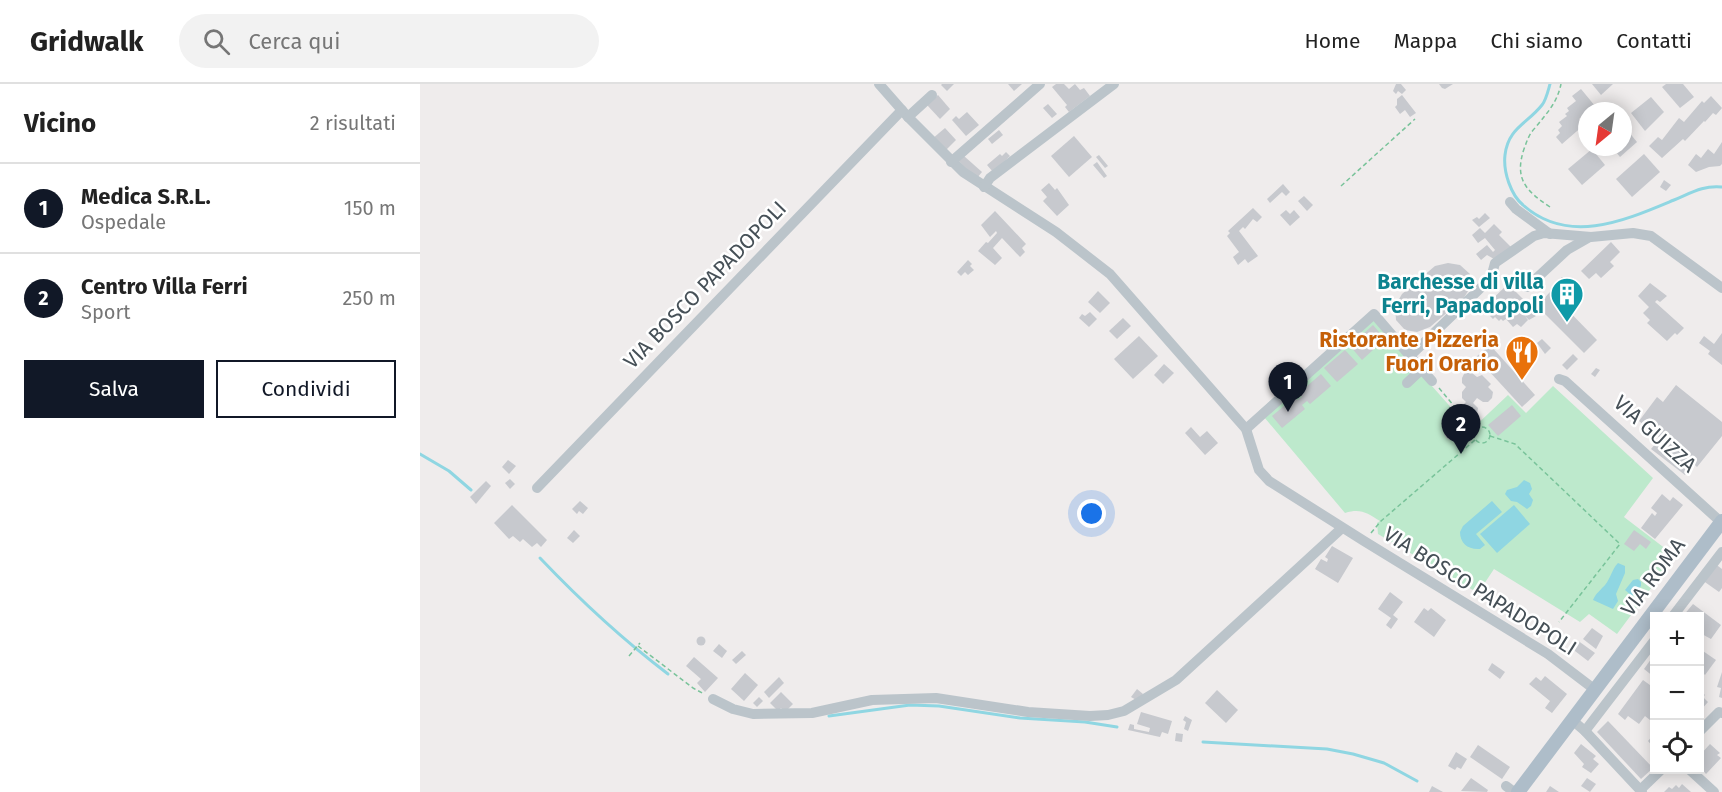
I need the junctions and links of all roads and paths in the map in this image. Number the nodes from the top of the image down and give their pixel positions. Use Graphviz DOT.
graph roads {
  1 [pos="879,84"];
  2 [pos="1040,84"];
  3 [pos="1114,84"];
  4 [pos="1561,84"];
  5 [pos="932,95"];
  6 [pos="905,114"];
  7 [pos="1415,119"];
  8 [pos="951,162"];
  9 [pos="1341,186"];
  10 [pos="984,187"];
  11 [pos="1510,202"];
  12 [pos="1550,207"];
  13 [pos="1550,234"];
  14 [pos="1591,237"];
  15 [pos="1527,287"];
  16 [pos="1722,288"];
  17 [pos="1410,356"];
  18 [pos="1422,369"];
  19 [pos="1559,379"];
  20 [pos="1432,381"];
  21 [pos="1407,383"];
  22 [pos="1246,429"];
  23 [pos="1475,431"];
  24 [pos="1490,436"];
  25 [pos="1475,440"];
  26 [pos="537,488"];
  27 [pos="1722,521"];
  28 [pos="1342,528"];
  29 [pos="1364,541"];
  30 [pos="1722,552"];
  31 [pos="1676,612"];
  32 [pos="1559,622"];
  33 [pos="640,643"];
  34 [pos="1650,645"];
  35 [pos="638,646"];
  36 [pos="629,656"];
  37 [pos="1617,659"];
  38 [pos="1632,670"];
  39 [pos="1594,689"];
  40 [pos="713,699"];
  41 [pos="1722,713"];
  42 [pos="1572,720"];
  43 [pos="1704,727"];
  44 [pos="1585,731"];
  45 [pos="1657,774"];
  46 [pos="1694,774"];
  47 [pos="1513,790"];
  48 [pos="1641,791"];
  49 [pos="1714,792"];
  1 -- 6 [label="street, VIA BOSCO PAPADOPOLI"];
  2 -- 8 [label="street"];
  3 -- 10 [label="street"];
  4 -- 12 [label="path"];
  5 -- 6 [label="street"];
  6 -- 8 [label="street, VIA BOSCO PAPADOPOLI"];
  6 -- 26 [label="street, VIA BOSCO PAPADOPOLI"];
  7 -- 9 [label="path"];
  8 -- 10 [label="street, VIA BOSCO PAPADOPOLI"];
  10 -- 22 [label="street, VIA BOSCO PAPADOPOLI"];
  11 -- 13 [label="street"];
  13 -- 14 [label="street"];
  13 -- 17 [label="street"];
  14 -- 15 [label="street"];
  14 -- 16 [label="street"];
  17 -- 18 [label="street"];
  17 -- 22 [label="street"];
  18 -- 20 [label="street"];
  18 -- 21 [label="street"];
  19 -- 27 [label="street, VIA GUIZZA"];
  20 -- 23 [label="path"];
  22 -- 28 [label="street, VIA BOSCO PAPADOPOLI"];
  23 -- 24 [label="path"];
  23 -- 25 [label="path"];
  24 -- 25 [label="path"];
  24 -- 32 [label="path"];
  25 -- 29 [label="path"];
  27 -- 37 [label="main road, VIA ROMA"];
  28 -- 29 [label="street, VIA BOSCO PAPADOPOLI"];
  28 -- 40 [label="street"];
  29 -- 39 [label="street, VIA BOSCO PAPADOPOLI"];
  30 -- 31 [label="street, VIA ROMA"];
  33 -- 35 [label="path"];
  34 -- 38 [label="street, VIA ROMA"];
  35 -- 36 [label="path"];
  35 -- 40 [label="path"];
  37 -- 38 [label="street"];
  37 -- 39 [label="main road, VIA ROMA"];
  38 -- 44 [label="street, VIA ROMA"];
  39 -- 42 [label="main road, VIA ROMA"];
  41 -- 43 [label="street"];
  42 -- 44 [label="street"];
  42 -- 47 [label="main road, VIA ROMA"];
  44 -- 48 [label="street"];
  45 -- 48 [label="street"];
  46 -- 49 [label="street"];
}
